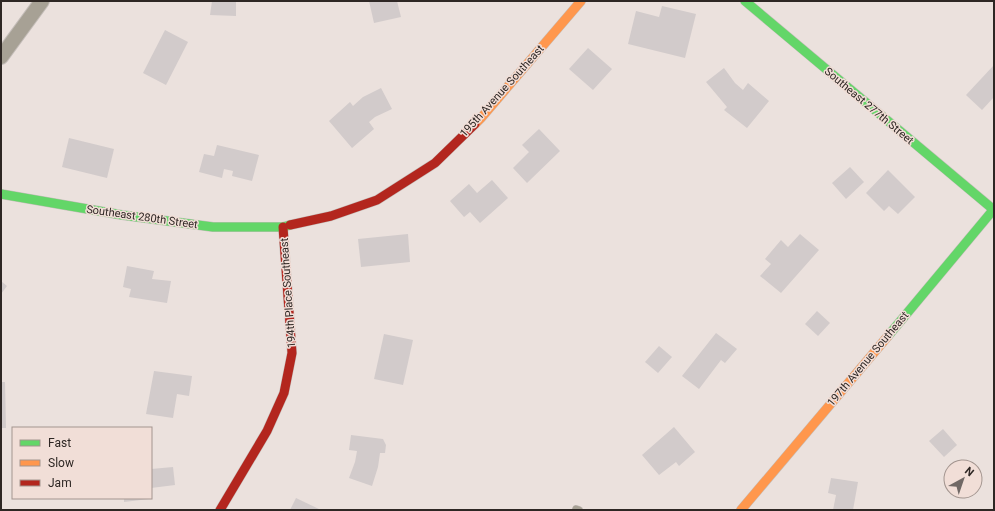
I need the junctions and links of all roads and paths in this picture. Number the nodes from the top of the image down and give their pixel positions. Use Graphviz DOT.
graph roads {
  1 [pos="42,1"];
  2 [pos="581,1"];
  3 [pos="745,1"];
  4 [pos="1,57"];
  5 [pos="1,194"];
  6 [pos="994,210"];
  7 [pos="283,227"];
  8 [pos="220,510"];
  9 [pos="741,510"];
  1 -- 4 [label="street"];
  2 -- 7 [label="street, 195th Avenue Southeast"];
  3 -- 6 [label="street, Southeast 277th Street"];
  5 -- 7 [label="street, Southeast 280th Street"];
  6 -- 9 [label="street, 197th Avenue Southeast"];
  7 -- 8 [label="street, 194th Place Southeast"];
}
